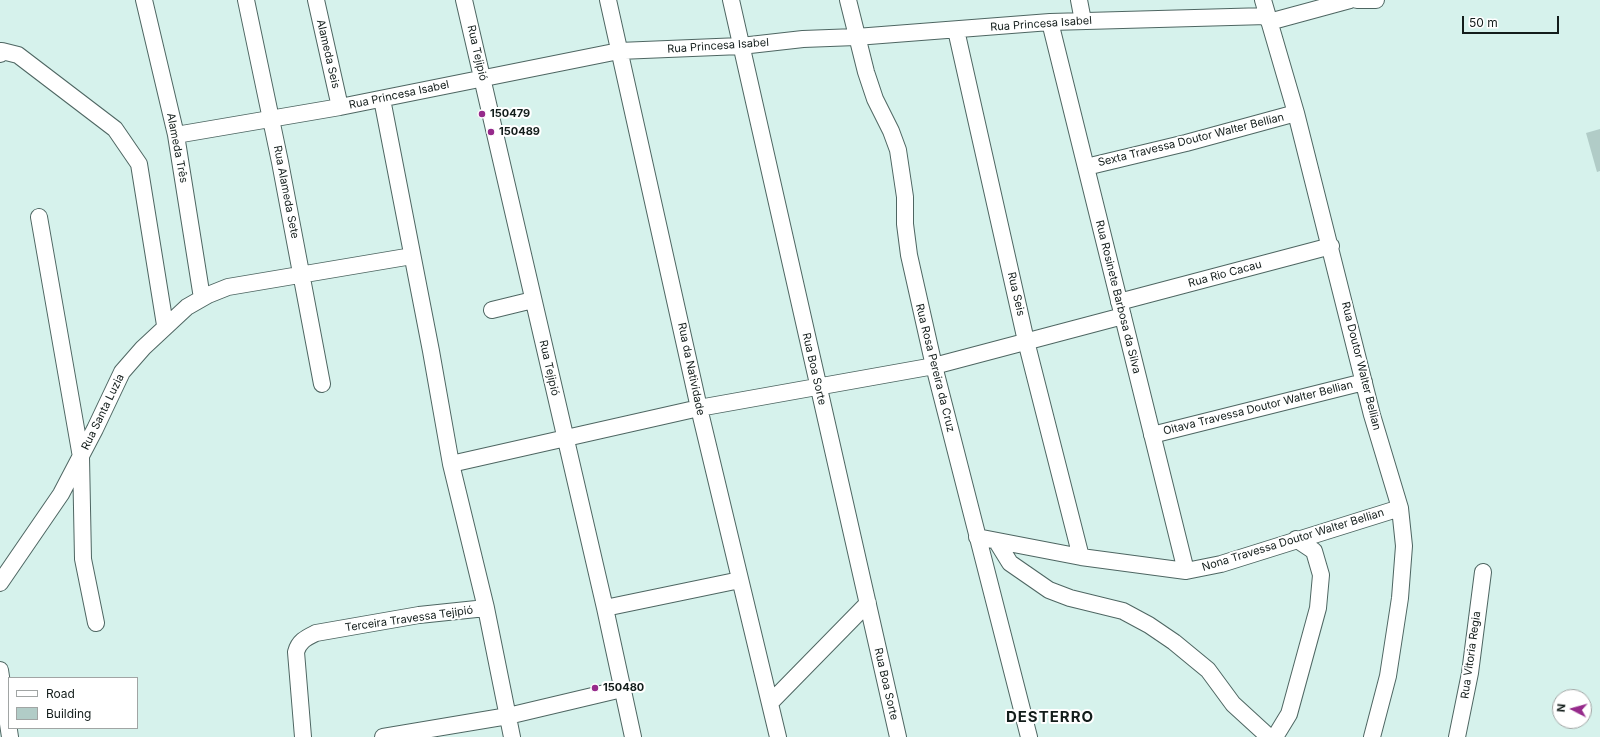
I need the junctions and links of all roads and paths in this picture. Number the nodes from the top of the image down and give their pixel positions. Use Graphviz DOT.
graph roads {
  1 [pos="144,0"];
  2 [pos="246,0"];
  3 [pos="316,0"];
  4 [pos="464,0"];
  5 [pos="608,0"];
  6 [pos="731,0"];
  7 [pos="848,0"];
  8 [pos="1079,0"];
  9 [pos="1263,0"];
  10 [pos="1350,0"];
  11 [pos="1357,0"];
  12 [pos="1376,0"];
  13 [pos="1268,19"];
  14 [pos="1083,21"];
  15 [pos="1050,22"];
  16 [pos="956,30"];
  17 [pos="856,37"];
  18 [pos="741,46"];
  19 [pos="619,51"];
  20 [pos="0,54"];
  21 [pos="483,77"];
  22 [pos="382,99"];
  23 [pos="340,107"];
  24 [pos="1296,113"];
  25 [pos="271,119"];
  26 [pos="176,135"];
  27 [pos="1086,167"];
  28 [pos="39,217"];
  29 [pos="1331,246"];
  30 [pos="412,256"];
  31 [pos="303,274"];
  32 [pos="202,298"];
  33 [pos="533,300"];
  34 [pos="1121,309"];
  35 [pos="492,310"];
  36 [pos="165,325"];
  37 [pos="1026,341"];
  38 [pos="934,366"];
  39 [pos="1364,382"];
  40 [pos="322,384"];
  41 [pos="818,387"];
  42 [pos="699,408"];
  43 [pos="1152,434"];
  44 [pos="565,439"];
  45 [pos="81,457"];
  46 [pos="450,464"];
  47 [pos="1400,508"];
  48 [pos="977,536"];
  49 [pos="1296,539"];
  50 [pos="997,542"];
  51 [pos="1082,557"];
  52 [pos="1186,571"];
  53 [pos="1483,572"];
  54 [pos="740,580"];
  55 [pos="0,583"];
  56 [pos="868,603"];
  57 [pos="486,608"];
  58 [pos="605,608"];
  59 [pos="96,623"];
  60 [pos="0,670"];
  61 [pos="622,689"];
  62 [pos="771,702"];
  63 [pos="508,716"];
  64 [pos="8,724"];
  65 [pos="412,734"];
  66 [pos="303,737"];
  67 [pos="383,737"];
  68 [pos="512,737"];
  69 [pos="633,737"];
  70 [pos="778,737"];
  71 [pos="898,737"];
  72 [pos="1029,737"];
  73 [pos="1270,737"];
  74 [pos="1275,737"];
  75 [pos="1372,737"];
  76 [pos="1457,737"];
  1 -- 26 [label="street, Alameda Três"];
  2 -- 25 [label="street, Rua Alameda Sete"];
  3 -- 23 [label="street, Alameda Seis"];
  4 -- 21 [label="street, Rua Tejipió"];
  5 -- 19 [label="street, Rua da Natividade"];
  6 -- 18 [label="street, Rua Boa Sorte"];
  7 -- 17 [label="street, Rua Rosa Pereira da Cruz"];
  8 -- 14 [label="street"];
  9 -- 13 [label="street, Rua Doutor Walter Bellian"];
  10 -- 13 [label="street, Rua Princesa Isabel"];
  11 -- 12 [label="street"];
  13 -- 14 [label="street, Rua Princesa Isabel"];
  13 -- 24 [label="street, Rua Doutor Walter Bellian"];
  14 -- 15 [label="street, Rua Princesa Isabel"];
  15 -- 16 [label="street, Rua Princesa Isabel"];
  15 -- 27 [label="street, Rua Rosinete Barbosa da Silva"];
  16 -- 17 [label="street, Rua Princesa Isabel"];
  16 -- 37 [label="street, Rua Seis"];
  17 -- 18 [label="street, Rua Princesa Isabel"];
  17 -- 38 [label="street, Rua Rosa Pereira da Cruz"];
  18 -- 19 [label="street, Rua Princesa Isabel"];
  18 -- 41 [label="street, Rua Boa Sorte"];
  19 -- 21 [label="street, Rua Princesa Isabel"];
  19 -- 42 [label="street, Rua da Natividade"];
  20 -- 36 [label="street"];
  21 -- 22 [label="street, Rua Princesa Isabel"];
  21 -- 33 [label="street, Rua Tejipió"];
  22 -- 23 [label="street, Rua Princesa Isabel"];
  22 -- 30 [label="street"];
  23 -- 25 [label="street, Rua Princesa Isabel"];
  24 -- 27 [label="street, Sexta Travessa Doutor Walter Bellian"];
  24 -- 29 [label="street, Rua Doutor Walter Bellian"];
  25 -- 26 [label="street, Rua Princesa Isabel"];
  25 -- 31 [label="street, Rua Alameda Sete"];
  26 -- 32 [label="street, Alameda Três"];
  27 -- 34 [label="street, Rua Rosinete Barbosa da Silva"];
  28 -- 45 [label="street"];
  29 -- 34 [label="street, Rua Rio Cacau"];
  29 -- 39 [label="street, Rua Doutor Walter Bellian"];
  30 -- 31 [label="street, Rua Santa Luzia"];
  30 -- 46 [label="street"];
  31 -- 32 [label="street, Rua Santa Luzia"];
  31 -- 40 [label="street, Rua Alameda Sete"];
  32 -- 36 [label="street, Rua Santa Luzia"];
  33 -- 35 [label="street"];
  33 -- 44 [label="street, Rua Tejipió"];
  34 -- 37 [label="street, Rua Rio Cacau"];
  34 -- 43 [label="street, Rua Rosinete Barbosa da Silva"];
  36 -- 45 [label="street, Rua Santa Luzia"];
  37 -- 38 [label="street, Rua Rio Cacau"];
  37 -- 51 [label="street, Rua Seis"];
  38 -- 41 [label="street, Rua Rio Cacau"];
  38 -- 48 [label="street, Rua Rosa Pereira da Cruz"];
  39 -- 43 [label="street, Oitava Travessa Doutor Walter Bellian"];
  39 -- 47 [label="street, Rua Doutor Walter Bellian"];
  41 -- 42 [label="street, Rua Rio Cacau"];
  41 -- 56 [label="street, Rua Boa Sorte"];
  42 -- 44 [label="street, Rua Rio Cacau"];
  42 -- 54 [label="street, Rua da Natividade"];
  43 -- 52 [label="street, Rua Rosinete Barbosa da Silva"];
  44 -- 46 [label="street, Rua Rio Cacau"];
  44 -- 58 [label="street, Rua Tejipió"];
  45 -- 55 [label="street, Rua Santa Luzia"];
  45 -- 59 [label="street"];
  46 -- 57 [label="street"];
  47 -- 49 [label="street, Nona Travessa Doutor Walter Bellian"];
  47 -- 75 [label="street, Rua Doutor Walter Bellian"];
  48 -- 50 [label="street, Nona Travessa Doutor Walter Bellian"];
  48 -- 72 [label="street, Rua Rosa Pereira da Cruz"];
  49 -- 52 [label="street, Nona Travessa Doutor Walter Bellian"];
  49 -- 74 [label="street"];
  50 -- 51 [label="street, Nona Travessa Doutor Walter Bellian"];
  50 -- 73 [label="street"];
  51 -- 52 [label="street, Nona Travessa Doutor Walter Bellian"];
  53 -- 76 [label="street, Rua Vitoria Regia"];
  54 -- 58 [label="street"];
  54 -- 62 [label="street, Rua da Natividade"];
  56 -- 62 [label="street"];
  56 -- 71 [label="street, Rua Boa Sorte"];
  57 -- 63 [label="street, Terceira Travessa Tejipió"];
  57 -- 66 [label="street, Terceira Travessa Tejipió"];
  58 -- 61 [label="street, Rua Tejipió"];
  60 -- 64 [label="street"];
  61 -- 63 [label="street"];
  61 -- 69 [label="street, Rua Tejipió"];
  62 -- 70 [label="street, Rua da Natividade"];
  63 -- 65 [label="street"];
  63 -- 68 [label="street, Terceira Travessa Tejipió"];
  65 -- 67 [label="street"];
}
